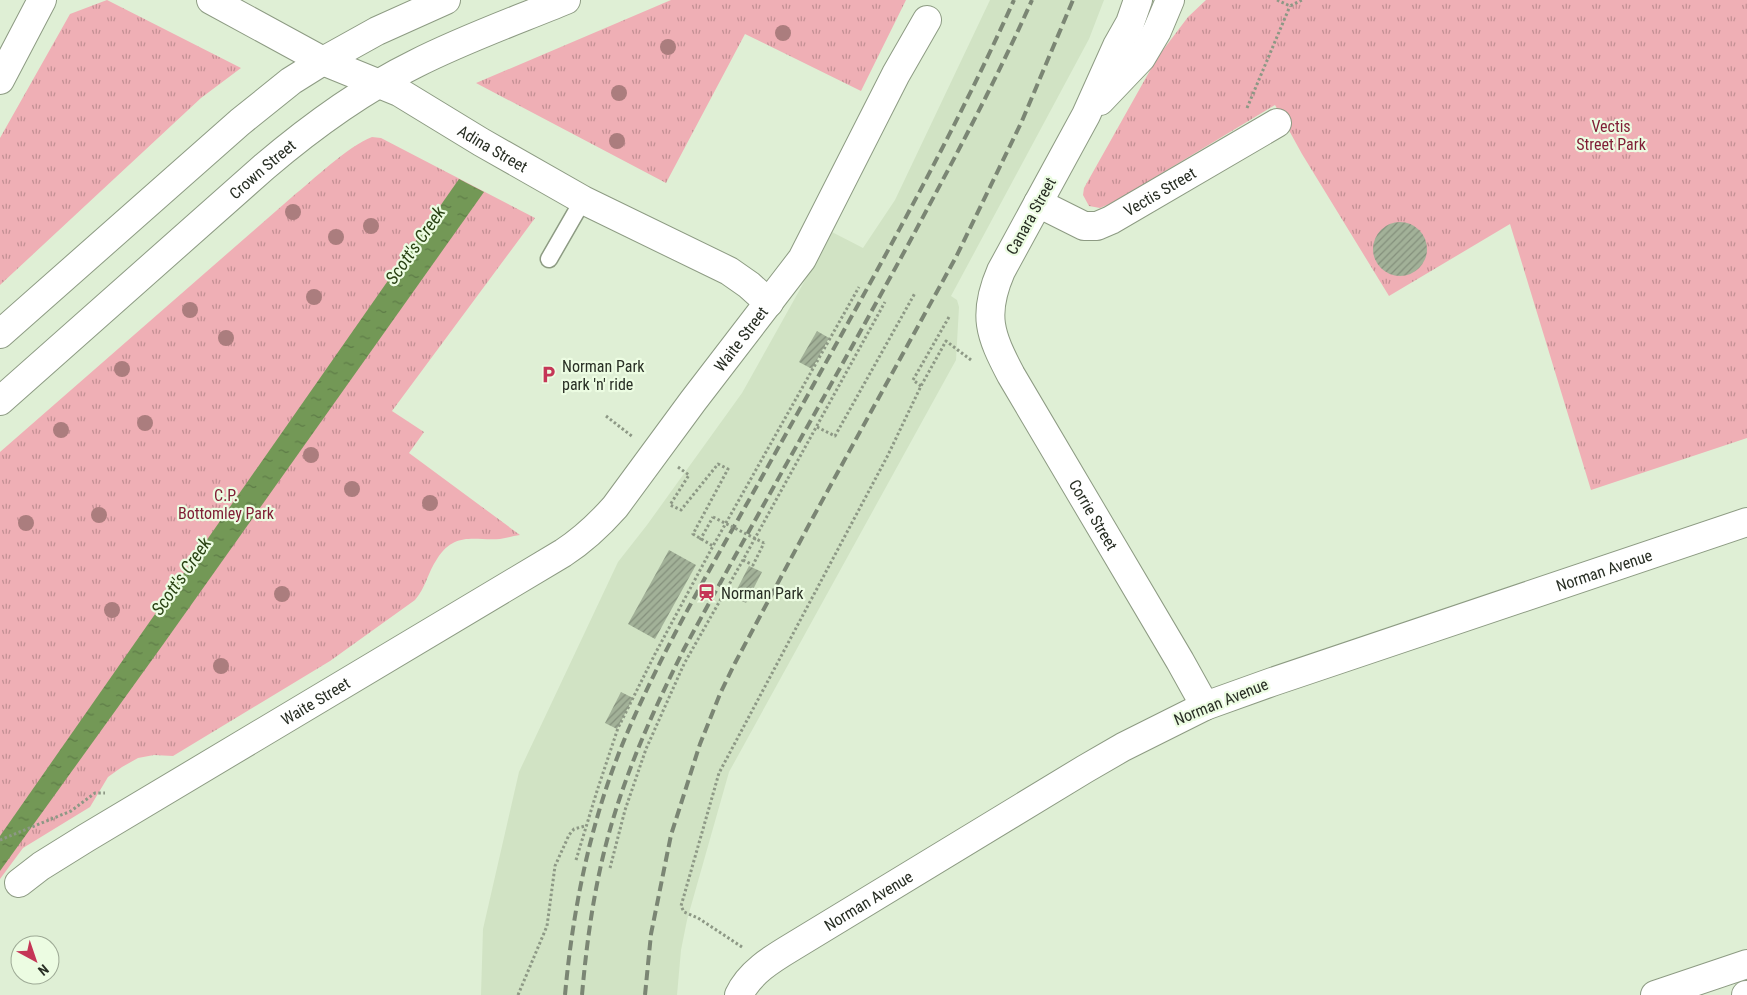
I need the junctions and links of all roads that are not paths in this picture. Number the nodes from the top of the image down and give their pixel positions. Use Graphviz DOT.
graph roads {
  1 [pos="42,0"];
  2 [pos="211,0"];
  3 [pos="446,0"];
  4 [pos="566,0"];
  5 [pos="1138,0"];
  6 [pos="1174,4"];
  7 [pos="927,20"];
  8 [pos="323,61"];
  9 [pos="0,80"];
  10 [pos="379,83"];
  11 [pos="1086,115"];
  12 [pos="1268,128"];
  13 [pos="583,200"];
  14 [pos="1038,203"];
  15 [pos="550,259"];
  16 [pos="769,303"];
  17 [pos="990,322"];
  18 [pos="0,334"];
  19 [pos="0,401"];
  20 [pos="1747,522"];
  21 [pos="1205,706"];
  22 [pos="19,883"];
  23 [pos="1747,964"];
  24 [pos="742,990"];
  25 [pos="1655,995"];
  1 -- 9 [label="street"];
  2 -- 8 [label="street, Adina Street"];
  3 -- 8 [label="street"];
  4 -- 10 [label="street, Crown Street"];
  5 -- 11 [label="street, Canara Street"];
  6 -- 11 [label="street, Canara Street"];
  7 -- 16 [label="street, Waite Street"];
  8 -- 10 [label="street, Adina Street"];
  8 -- 18 [label="street"];
  10 -- 13 [label="street, Adina Street"];
  10 -- 19 [label="street, Crown Street"];
  11 -- 14 [label="street, Canara Street"];
  12 -- 14 [label="street, Vectis Street"];
  13 -- 15 [label="lane"];
  13 -- 16 [label="street, Adina Street"];
  14 -- 17 [label="street, Canara Street"];
  16 -- 22 [label="street, Waite Street"];
  17 -- 21 [label="street, Corrie Street"];
  20 -- 21 [label="street, Norman Avenue"];
  21 -- 24 [label="street, Norman Avenue"];
  23 -- 25 [label="street"];
}
